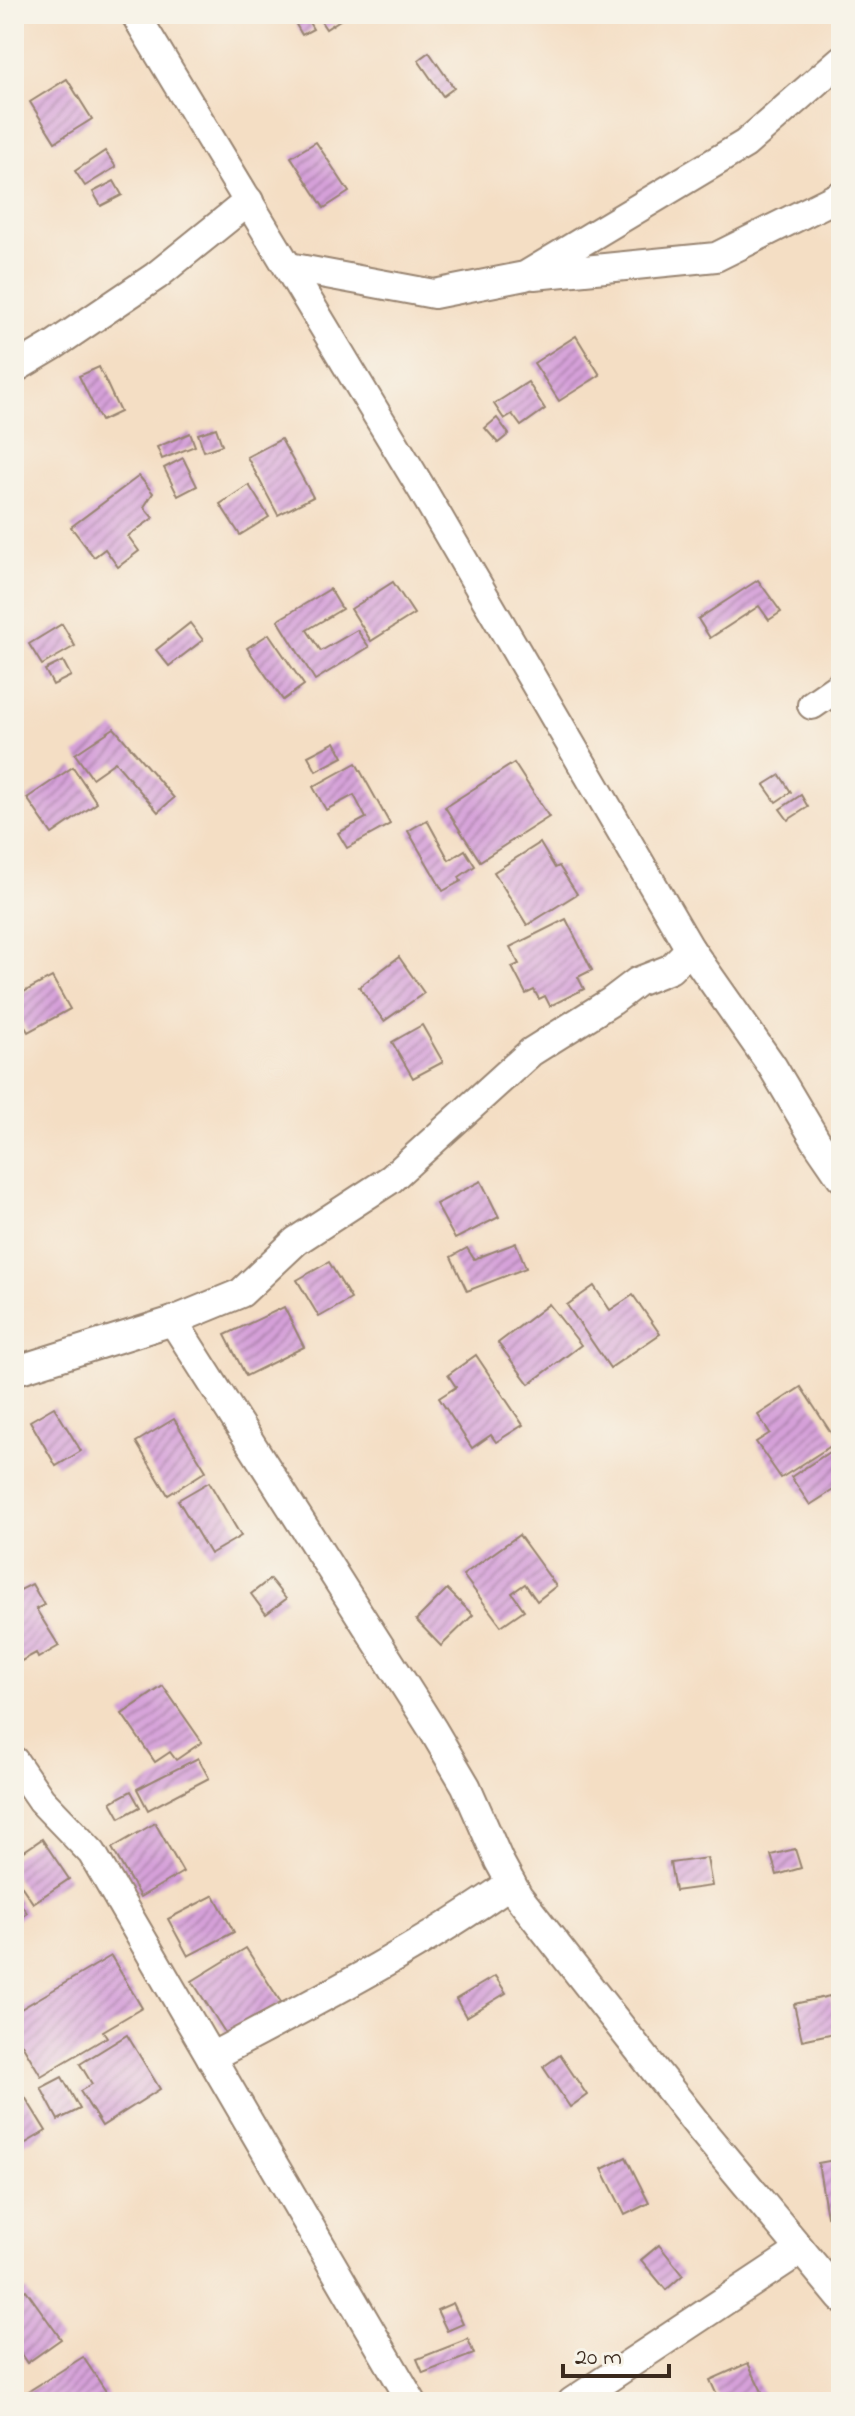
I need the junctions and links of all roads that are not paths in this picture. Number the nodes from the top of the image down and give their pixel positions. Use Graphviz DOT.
graph roads {
  1 [pos="135,14"];
  2 [pos="841,60"];
  3 [pos="841,195"];
  4 [pos="249,201"];
  5 [pos="289,267"];
  6 [pos="525,276"];
  7 [pos="14,369"];
  8 [pos="841,685"];
  9 [pos="812,705"];
  10 [pos="690,949"];
  11 [pos="841,1177"];
  12 [pos="173,1321"];
  13 [pos="14,1371"];
  14 [pos="14,1761"];
  15 [pos="511,1883"];
  16 [pos="211,2057"];
  17 [pos="801,2250"];
  18 [pos="841,2298"];
  19 [pos="412,2402"];
  20 [pos="572,2402"];
  1 -- 4 [label="street"];
  2 -- 6 [label="street"];
  3 -- 6 [label="street"];
  4 -- 5 [label="street"];
  4 -- 7 [label="street"];
  5 -- 6 [label="street"];
  5 -- 10 [label="street"];
  8 -- 9 [label="street"];
  10 -- 11 [label="street"];
  10 -- 12 [label="street"];
  12 -- 13 [label="street"];
  12 -- 15 [label="street"];
  14 -- 16 [label="street"];
  15 -- 16 [label="street"];
  15 -- 17 [label="street"];
  16 -- 19 [label="street"];
  17 -- 18 [label="street"];
  17 -- 20 [label="street"];
}
